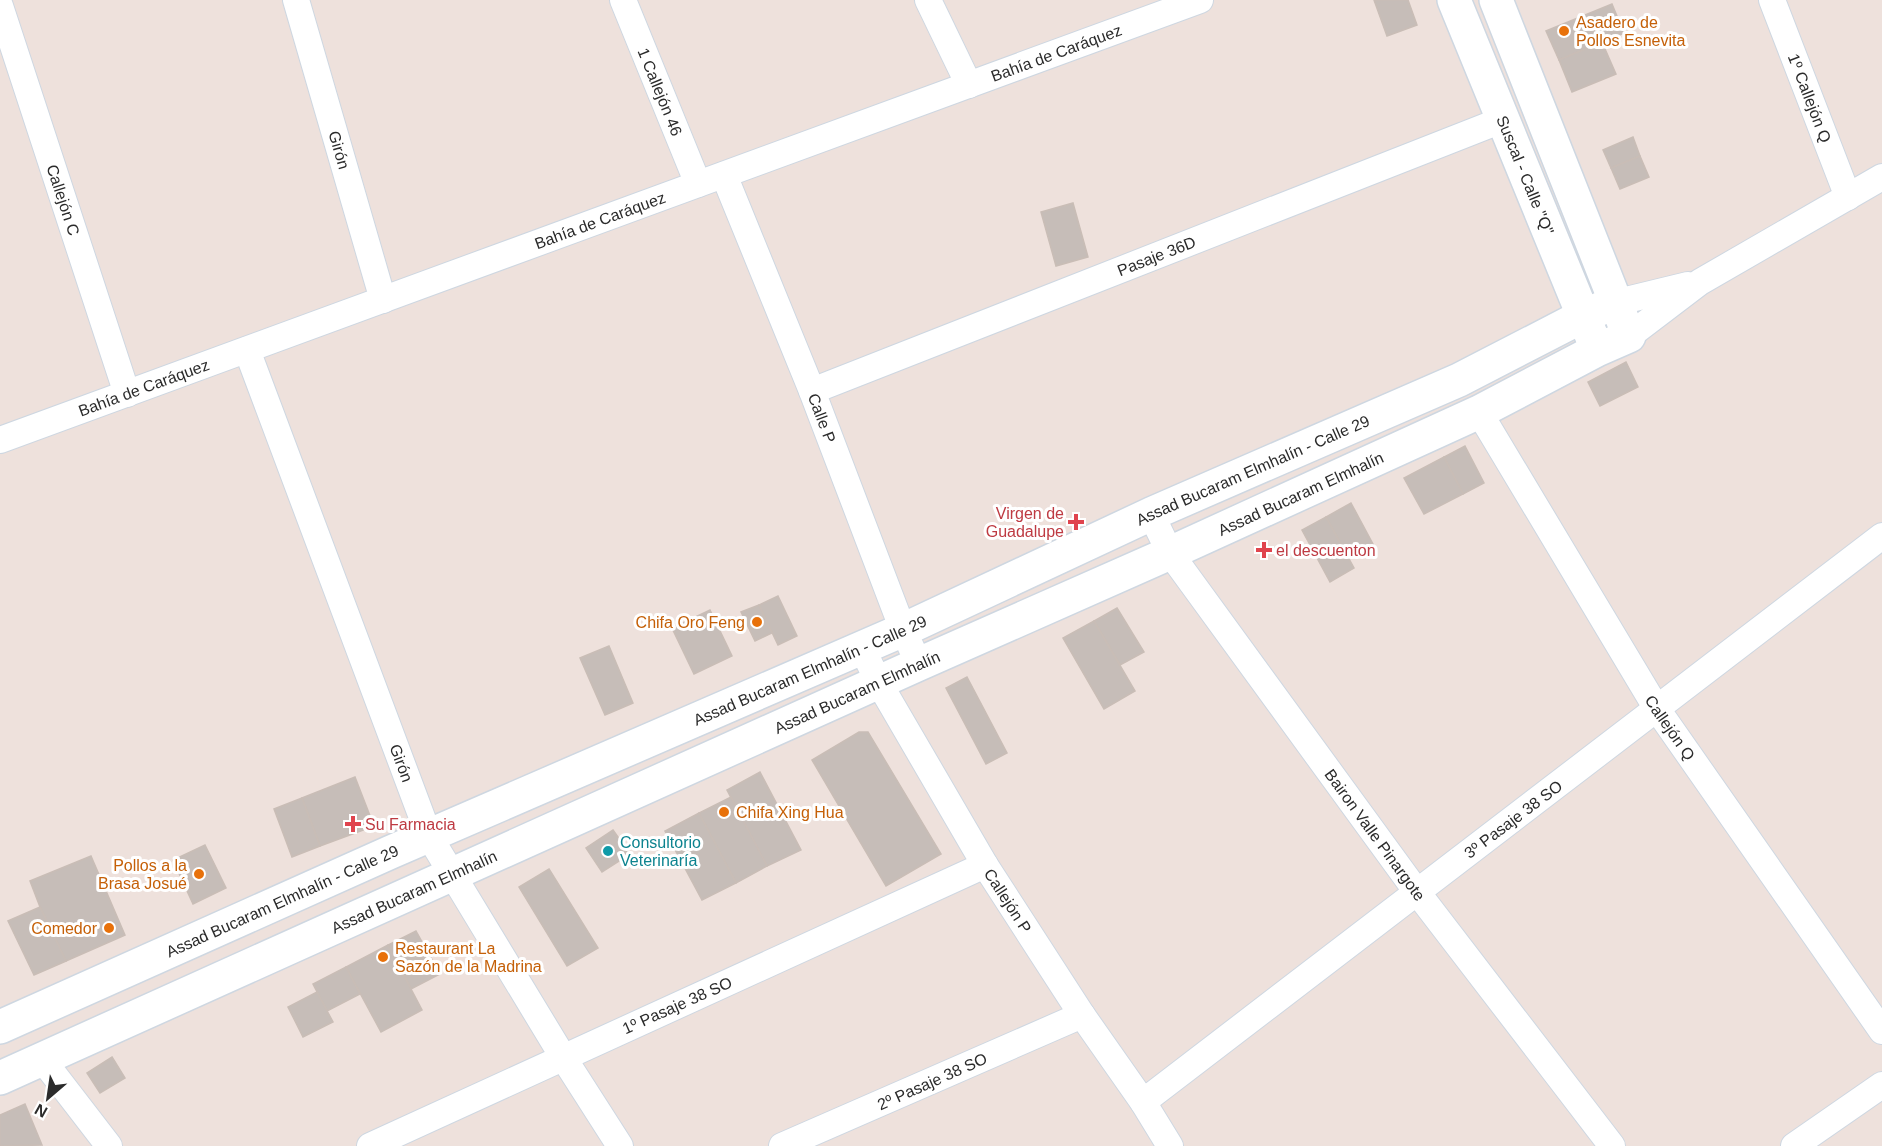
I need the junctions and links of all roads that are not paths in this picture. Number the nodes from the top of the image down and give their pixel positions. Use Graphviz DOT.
graph roads {
  1 [pos="296,0"];
  2 [pos="623,0"];
  3 [pos="928,0"];
  4 [pos="1454,0"];
  5 [pos="1496,0"];
  6 [pos="1772,0"];
  7 [pos="1196,1"];
  8 [pos="0,6"];
  9 [pos="969,85"];
  10 [pos="1502,120"];
  11 [pos="724,175"];
  12 [pos="1882,177"];
  13 [pos="698,184"];
  14 [pos="1848,197"];
  15 [pos="1700,282"];
  16 [pos="383,300"];
  17 [pos="1614,303"];
  18 [pos="1583,316"];
  19 [pos="1629,336"];
  20 [pos="247,350"];
  21 [pos="1597,350"];
  22 [pos="812,392"];
  23 [pos="127,394"];
  24 [pos="1479,412"];
  25 [pos="0,440"];
  26 [pos="1151,514"];
  27 [pos="1882,536"];
  28 [pos="1170,553"];
  29 [pos="903,630"];
  30 [pos="862,648"];
  31 [pos="919,664"];
  32 [pos="879,683"];
  33 [pos="1657,709"];
  34 [pos="429,836"];
  35 [pos="985,864"];
  36 [pos="451,874"];
  37 [pos="1417,892"];
  38 [pos="1082,1015"];
  39 [pos="0,1028"];
  40 [pos="1882,1031"];
  41 [pos="562,1057"];
  42 [pos="42,1059"];
  43 [pos="0,1078"];
  44 [pos="1882,1085"];
  45 [pos="1143,1102"];
  46 [pos="1167,1145"];
  47 [pos="110,1146"];
  48 [pos="369,1146"];
  49 [pos="620,1146"];
  50 [pos="782,1146"];
  51 [pos="1612,1146"];
  52 [pos="1794,1146"];
  1 -- 16 [label="street, Girón"];
  2 -- 13 [label="street, 1 Callejón 46"];
  3 -- 9 [label="street"];
  4 -- 10 [label="main road, Suscal - Calle \"Q\""];
  5 -- 17 [label="main road"];
  6 -- 14 [label="street, 1º Callejón Q"];
  7 -- 9 [label="street, Bahía de Caráquez"];
  8 -- 23 [label="street, Callejón C"];
  9 -- 11 [label="street, Bahía de Caráquez"];
  10 -- 18 [label="main road, Suscal - Calle \"Q\""];
  10 -- 22 [label="street, Pasaje 36D"];
  11 -- 13 [label="street, Bahía de Caráquez"];
  11 -- 22 [label="street, Calle P"];
  12 -- 14 [label="street, Assad Bucaram Elmhalín"];
  13 -- 16 [label="street, Bahía de Caráquez"];
  14 -- 15 [label="street, Assad Bucaram Elmhalín"];
  15 -- 17 [label="street, Assad Bucaram Elmhalín"];
  15 -- 19 [label="street, Assad Bucaram Elmhalín"];
  16 -- 20 [label="street, Bahía de Caráquez"];
  17 -- 18 [label="main road, Assad Bucaram Elmhalín - Calle 29"];
  17 -- 19 [label="main road"];
  18 -- 21 [label="main road, Suscal - Calle \"Q\""];
  18 -- 26 [label="main road, Assad Bucaram Elmhalín - Calle 29"];
  19 -- 21 [label="main road, Assad Bucaram Elmhalín"];
  20 -- 23 [label="street, Bahía de Caráquez"];
  20 -- 34 [label="street, Girón"];
  21 -- 24 [label="main road, Assad Bucaram Elmhalín"];
  22 -- 29 [label="street, Calle P"];
  23 -- 25 [label="street, Bahía de Caráquez"];
  24 -- 28 [label="main road, Assad Bucaram Elmhalín"];
  24 -- 33 [label="street, Callejón Q"];
  26 -- 28 [label="street, Bairon Valle Pinargote"];
  26 -- 29 [label="main road, Assad Bucaram Elmhalín - Calle 29"];
  27 -- 33 [label="street, 3º Pasaje 38 SO"];
  28 -- 31 [label="main road, Assad Bucaram Elmhalín"];
  28 -- 37 [label="street, Bairon Valle Pinargote"];
  29 -- 30 [label="main road, Assad Bucaram Elmhalín - Calle 29"];
  29 -- 31 [label="street, Calle P"];
  30 -- 32 [label="street, Callejón P"];
  30 -- 34 [label="main road, Assad Bucaram Elmhalín - Calle 29"];
  31 -- 32 [label="main road, Assad Bucaram Elmhalín"];
  32 -- 35 [label="street, Callejón P"];
  32 -- 36 [label="main road, Assad Bucaram Elmhalín"];
  33 -- 37 [label="street, 3º Pasaje 38 SO"];
  33 -- 40 [label="street, Callejón Q"];
  34 -- 36 [label="street, Girón"];
  34 -- 39 [label="main road, Assad Bucaram Elmhalín - Calle 29"];
  35 -- 38 [label="street, Callejón P"];
  35 -- 41 [label="street, 1º Pasaje 38 SO"];
  36 -- 41 [label="street, Girón"];
  36 -- 42 [label="main road, Assad Bucaram Elmhalín"];
  37 -- 45 [label="street, 3º Pasaje 38 SO"];
  37 -- 51 [label="street, Bairon Valle Pinargote"];
  38 -- 45 [label="street, Callejón P"];
  38 -- 50 [label="street, 2º Pasaje 38 SO"];
  41 -- 48 [label="street, 1º Pasaje 38 SO"];
  41 -- 49 [label="street, Girón"];
  42 -- 43 [label="main road, Assad Bucaram Elmhalín"];
  42 -- 47 [label="street"];
  44 -- 52 [label="street"];
  45 -- 46 [label="street, Callejón P"];
}
